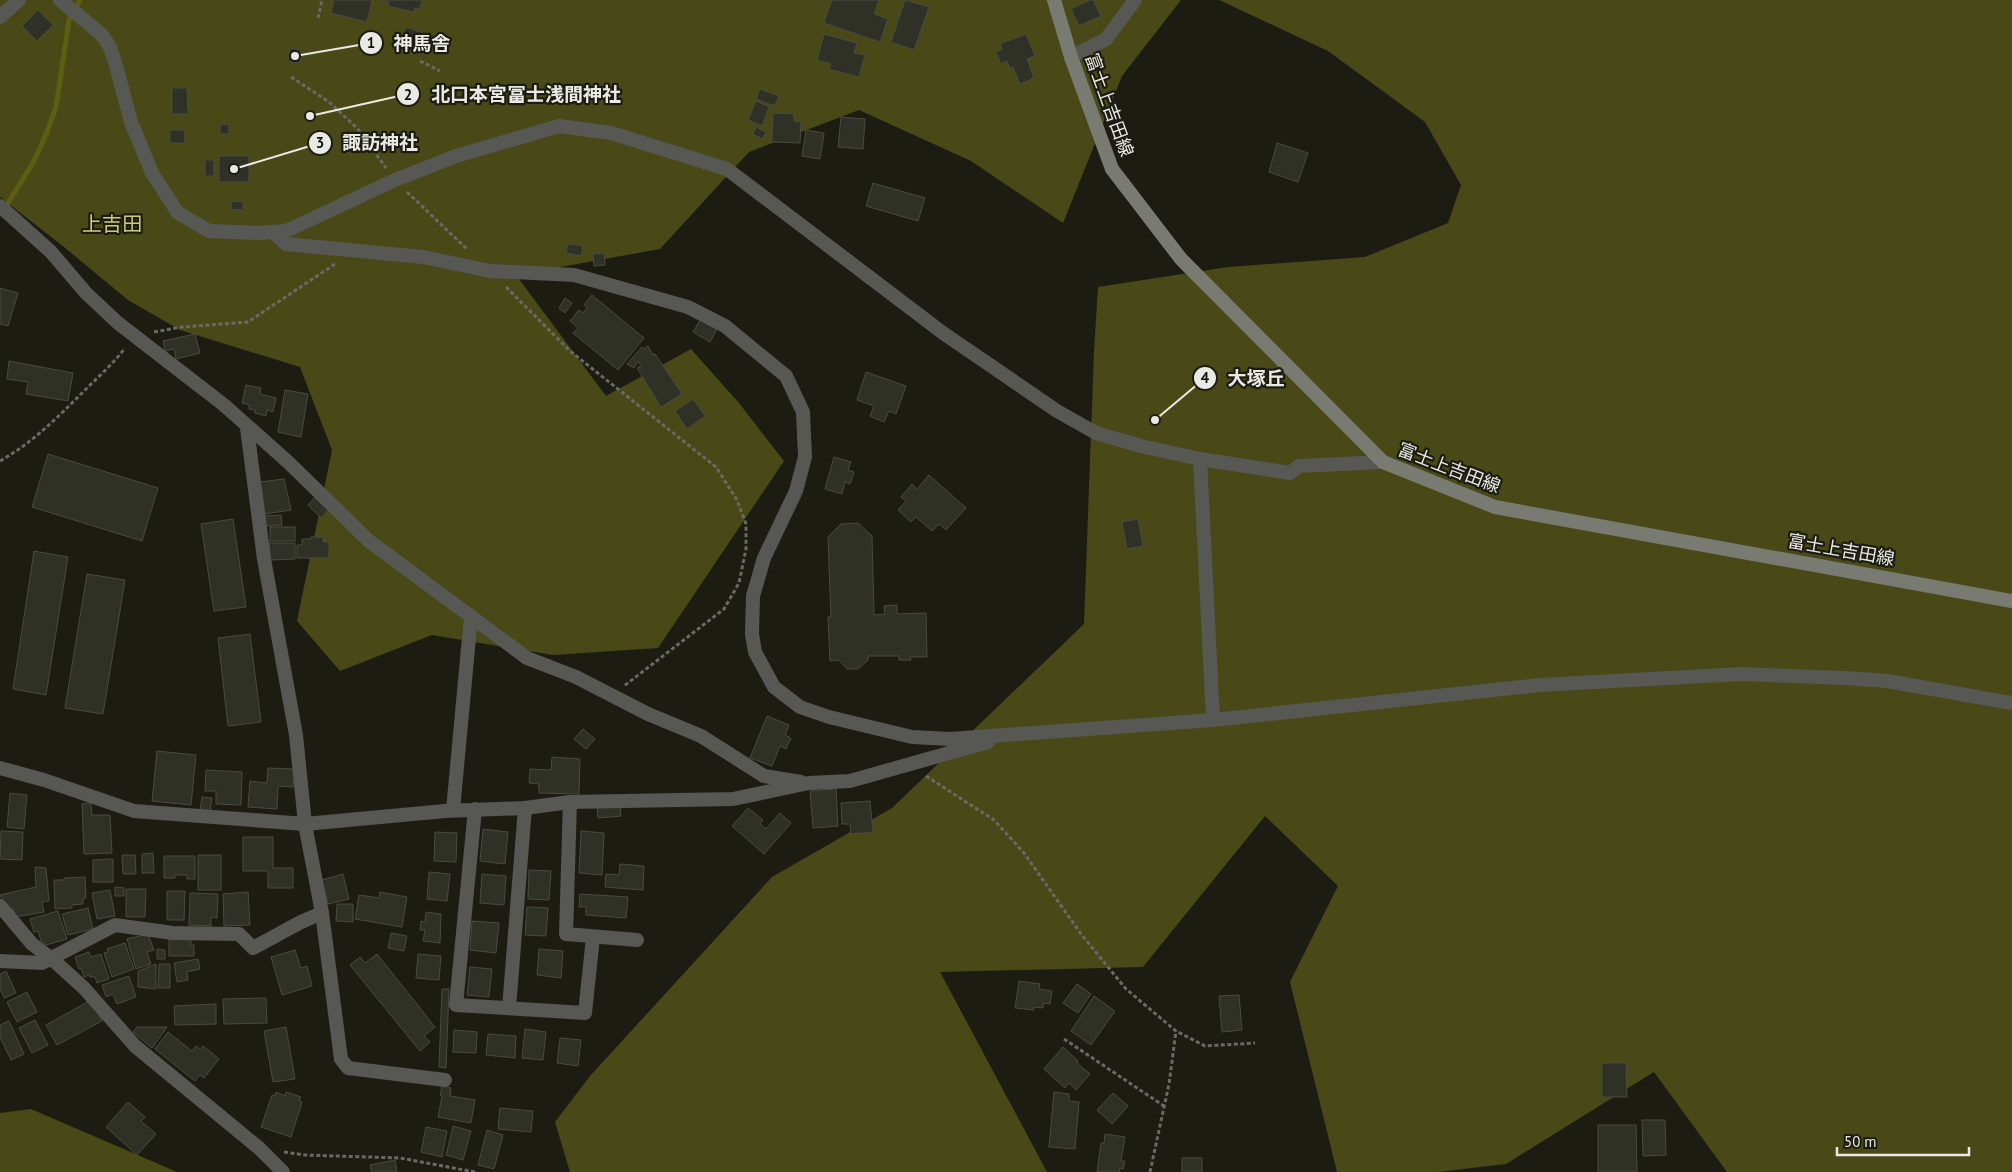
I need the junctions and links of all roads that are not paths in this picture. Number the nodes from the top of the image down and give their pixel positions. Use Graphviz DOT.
graph roads {
  1 [pos="19,0"];
  2 [pos="1054,0"];
  3 [pos="1135,0"];
  4 [pos="62,2"];
  5 [pos="0,17"];
  6 [pos="1071,57"];
  7 [pos="0,206"];
  8 [pos="274,233"];
  9 [pos="247,428"];
  10 [pos="1200,459"];
  11 [pos="1383,462"];
  12 [pos="2012,600"];
  13 [pos="471,616"];
  14 [pos="2012,703"];
  15 [pos="1213,720"];
  16 [pos="1020,734"];
  17 [pos="0,768"];
  18 [pos="809,783"];
  19 [pos="570,802"];
  20 [pos="525,808"];
  21 [pos="453,810"];
  22 [pos="475,810"];
  23 [pos="305,824"];
  24 [pos="0,906"];
  25 [pos="322,913"];
  26 [pos="593,937"];
  27 [pos="637,940"];
  28 [pos="52,959"];
  29 [pos="0,961"];
  30 [pos="509,1008"];
  31 [pos="445,1080"];
  32 [pos="283,1172"];
  1 -- 5 [label="street"];
  2 -- 6 [label="main road, 富士上吉田線"];
  3 -- 6 [label="street"];
  4 -- 8 [label="street"];
  6 -- 11 [label="main road, 富士上吉田線"];
  7 -- 9 [label="street"];
  8 -- 10 [label="street"];
  8 -- 16 [label="street"];
  9 -- 13 [label="street"];
  9 -- 23 [label="street"];
  10 -- 11 [label="street"];
  10 -- 15 [label="street"];
  11 -- 12 [label="main road, 富士上吉田線"];
  13 -- 18 [label="street"];
  13 -- 21 [label="street"];
  14 -- 15 [label="street"];
  15 -- 16 [label="street"];
  16 -- 18 [label="street"];
  17 -- 23 [label="street"];
  18 -- 19 [label="street"];
  19 -- 20 [label="street"];
  19 -- 26 [label="street"];
  20 -- 22 [label="street"];
  20 -- 30 [label="street"];
  21 -- 22 [label="street"];
  21 -- 23 [label="street"];
  22 -- 30 [label="street"];
  23 -- 25 [label="street"];
  24 -- 28 [label="street"];
  25 -- 28 [label="street"];
  25 -- 31 [label="street"];
  26 -- 27 [label="street"];
  26 -- 30 [label="street"];
  28 -- 29 [label="street"];
  28 -- 32 [label="street"];
}
